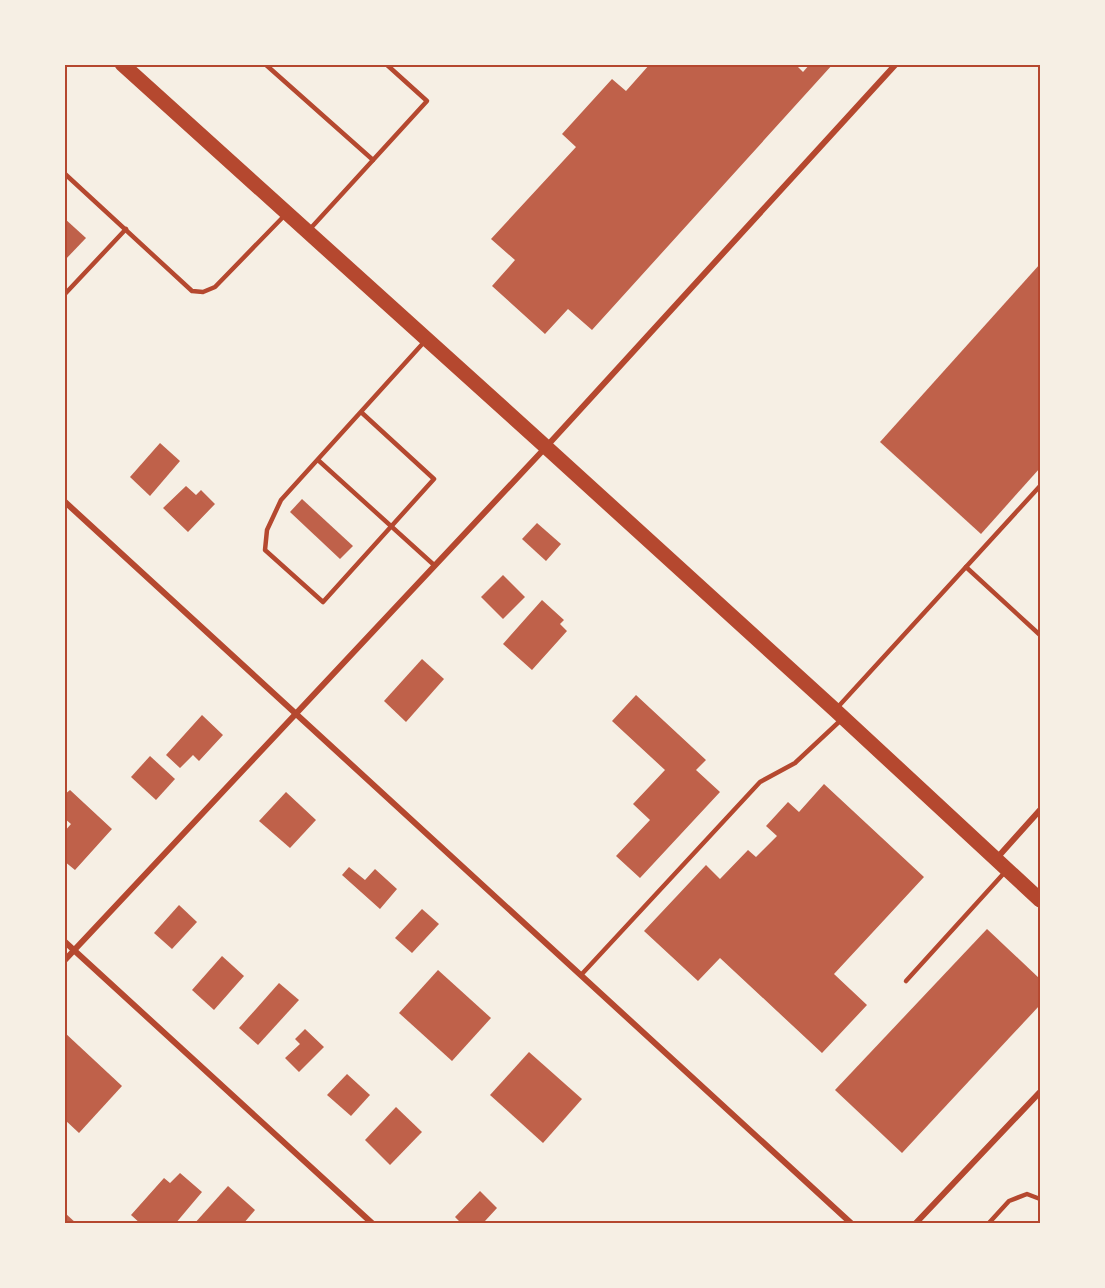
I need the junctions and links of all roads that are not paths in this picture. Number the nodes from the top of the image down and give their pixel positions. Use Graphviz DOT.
graph roads {
  1 [pos="122,64"];
  2 [pos="386,64"];
  3 [pos="896,64"];
  4 [pos="267,65"];
  5 [pos="373,160"];
  6 [pos="64,173"];
  7 [pos="287,213"];
  8 [pos="126,229"];
  9 [pos="307,232"];
  10 [pos="64,295"];
  11 [pos="427,339"];
  12 [pos="361,412"];
  13 [pos="546,447"];
  14 [pos="318,460"];
  15 [pos="1041,486"];
  16 [pos="64,501"];
  17 [pos="391,526"];
  18 [pos="434,565"];
  19 [pos="966,567"];
  20 [pos="1041,635"];
  21 [pos="295,714"];
  22 [pos="839,714"];
  23 [pos="1041,810"];
  24 [pos="1002,863"];
  25 [pos="1041,900"];
  26 [pos="64,941"];
  27 [pos="75,950"];
  28 [pos="64,961"];
  29 [pos="581,975"];
  30 [pos="906,981"];
  31 [pos="1041,1092"];
  32 [pos="1041,1199"];
  33 [pos="373,1224"];
  34 [pos="852,1224"];
  35 [pos="915,1224"];
  36 [pos="988,1224"];
  1 -- 7 [label="main road"];
  2 -- 5 [label="lane"];
  3 -- 13 [label="street"];
  4 -- 5 [label="lane"];
  5 -- 9 [label="lane"];
  6 -- 8 [label="lane"];
  7 -- 8 [label="lane"];
  7 -- 9 [label="main road"];
  8 -- 10 [label="lane"];
  9 -- 11 [label="main road"];
  11 -- 12 [label="lane"];
  11 -- 13 [label="main road"];
  12 -- 14 [label="lane"];
  12 -- 17 [label="lane"];
  13 -- 18 [label="street"];
  13 -- 22 [label="main road"];
  14 -- 17 [label="lane"];
  14 -- 17 [label="lane"];
  15 -- 19 [label="lane"];
  16 -- 21 [label="street"];
  17 -- 18 [label="lane"];
  18 -- 21 [label="street"];
  19 -- 20 [label="lane"];
  19 -- 22 [label="lane"];
  21 -- 27 [label="street"];
  21 -- 29 [label="street"];
  22 -- 24 [label="main road"];
  22 -- 29 [label="lane"];
  23 -- 24 [label="street"];
  24 -- 25 [label="main road"];
  24 -- 30 [label="lane"];
  26 -- 27 [label="street"];
  27 -- 28 [label="street"];
  27 -- 33 [label="street"];
  29 -- 34 [label="street"];
  31 -- 35 [label="street"];
  32 -- 36 [label="lane"];
}
